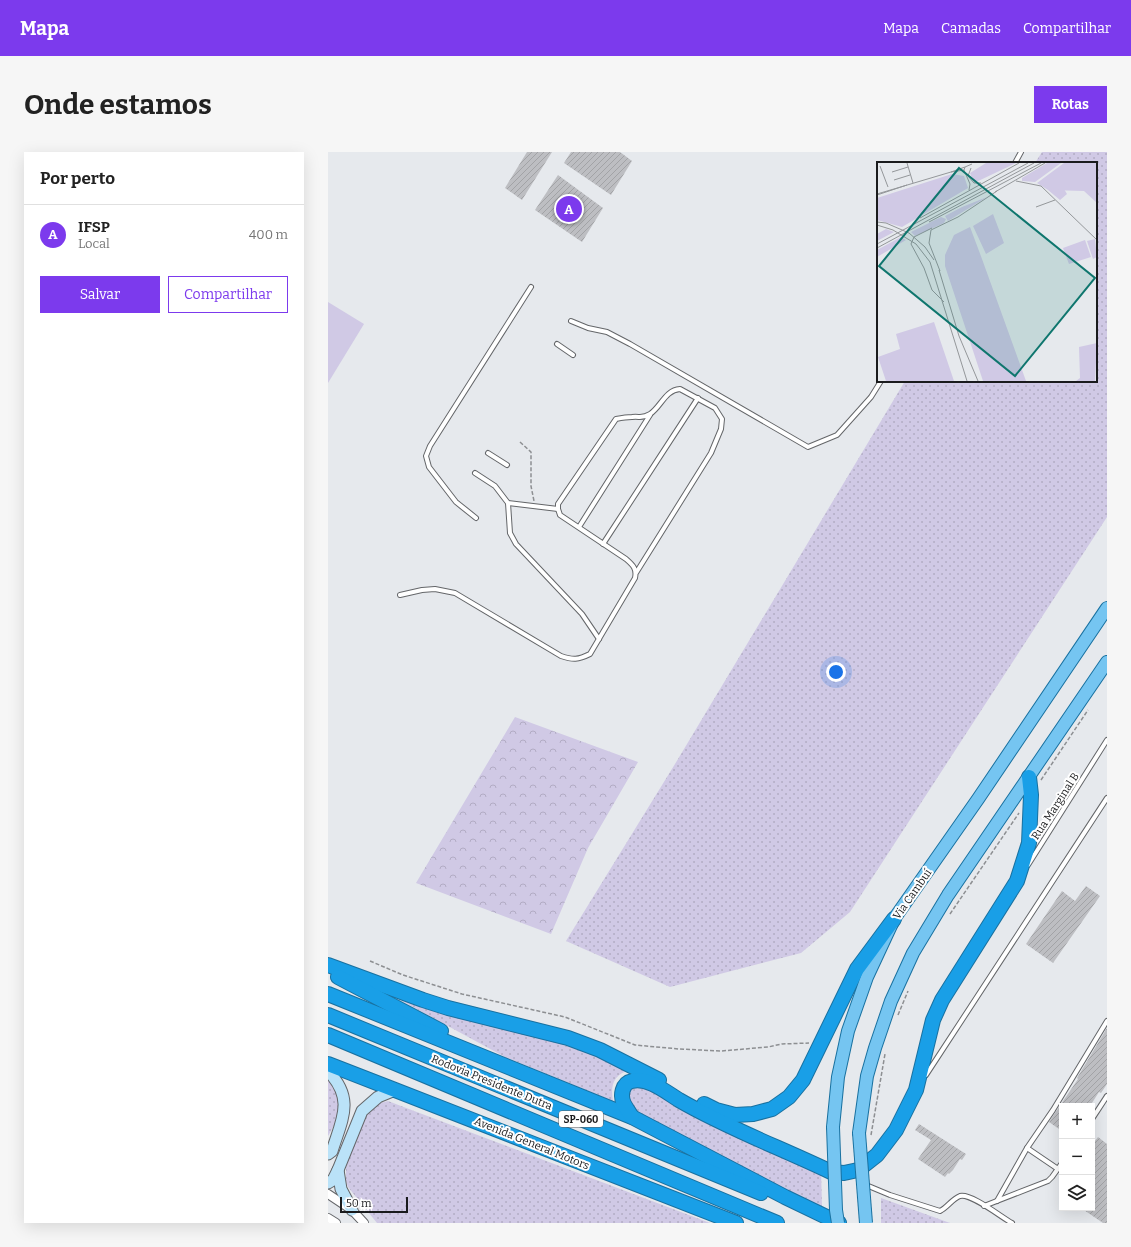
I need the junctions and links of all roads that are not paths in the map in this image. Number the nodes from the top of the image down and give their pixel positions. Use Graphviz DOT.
graph roads {
  1 [pos="1021,152"];
  2 [pos="1016,162"];
  3 [pos="531,287"];
  4 [pos="571,321"];
  5 [pos="557,344"];
  6 [pos="573,355"];
  7 [pos="880,382"];
  8 [pos="698,398"];
  9 [pos="651,414"];
  10 [pos="488,453"];
  11 [pos="507,465"];
  12 [pos="475,473"];
  13 [pos="508,503"];
  14 [pos="558,509"];
  15 [pos="476,518"];
  16 [pos="578,527"];
  17 [pos="603,544"];
  18 [pos="636,573"];
  19 [pos="400,595"];
  20 [pos="1107,608"];
  21 [pos="598,639"];
  22 [pos="1107,662"];
  23 [pos="1107,740"];
  24 [pos="1028,777"];
  25 [pos="1107,798"];
  26 [pos="1018,882"];
  27 [pos="894,919"];
  28 [pos="328,965"];
  29 [pos="328,971"];
  30 [pos="328,994"];
  31 [pos="328,1014"];
  32 [pos="1107,1021"];
  33 [pos="328,1036"];
  34 [pos="328,1064"];
  35 [pos="512,1069"];
  36 [pos="328,1071"];
  37 [pos="395,1090"];
  38 [pos="916,1090"];
  39 [pos="1107,1096"];
  40 [pos="1095,1114"];
  41 [pos="632,1116"];
  42 [pos="1027,1148"];
  43 [pos="328,1154"];
  44 [pos="1058,1169"];
  45 [pos="338,1170"];
  46 [pos="850,1176"];
  47 [pos="328,1183"];
  48 [pos="328,1194"];
  49 [pos="997,1201"];
  50 [pos="984,1206"];
  51 [pos="352,1210"];
  52 [pos="328,1218"];
  53 [pos="336,1223"];
  54 [pos="364,1223"];
  55 [pos="736,1223"];
  56 [pos="777,1223"];
  57 [pos="833,1223"];
  58 [pos="838,1223"];
  59 [pos="866,1223"];
  60 [pos="1012,1223"];
  1 -- 2 [label="lane"];
  3 -- 15 [label="lane"];
  4 -- 7 [label="lane"];
  5 -- 6 [label="lane"];
  8 -- 9 [label="lane"];
  8 -- 17 [label="lane"];
  8 -- 18 [label="lane"];
  9 -- 14 [label="lane"];
  9 -- 16 [label="lane"];
  10 -- 11 [label="lane"];
  12 -- 13 [label="lane"];
  13 -- 14 [label="lane"];
  13 -- 21 [label="lane"];
  14 -- 16 [label="lane"];
  16 -- 17 [label="lane"];
  17 -- 18 [label="lane"];
  18 -- 21 [label="lane"];
  19 -- 21 [label="lane"];
  20 -- 27 [label="main road, Via Cambuí"];
  22 -- 24 [label="main road"];
  23 -- 26 [label="lane, Rua Marginal B"];
  24 -- 26 [label="highway"];
  24 -- 59 [label="main road, bridge"];
  25 -- 38 [label="lane"];
  26 -- 38 [label="highway"];
  27 -- 28 [label="highway"];
  27 -- 58 [label="main road, Via Cambuí, bridge"];
  29 -- 35 [label="highway"];
  30 -- 35 [label="highway"];
  31 -- 57 [label="highway, Rodovia Presidente Dutra / SP-060"];
  32 -- 42 [label="lane"];
  33 -- 56 [label="highway, Rodovia Presidente Dutra / SP-060"];
  34 -- 37 [label="highway, Avenida General Motors"];
  35 -- 41 [label="highway"];
  36 -- 43 [label="main road"];
  37 -- 45 [label="main road"];
  37 -- 55 [label="highway, Avenida General Motors"];
  38 -- 46 [label="highway"];
  39 -- 40 [label="lane"];
  41 -- 46 [label="highway"];
  41 -- 58 [label="highway"];
  42 -- 44 [label="lane"];
  42 -- 49 [label="lane"];
  44 -- 49 [label="lane"];
  45 -- 47 [label="main road"];
  45 -- 51 [label="main road"];
  46 -- 50 [label="lane"];
  48 -- 51 [label="street"];
  49 -- 50 [label="lane"];
  50 -- 60 [label="lane"];
  51 -- 54 [label="street"];
  52 -- 53 [label="street"];
}
